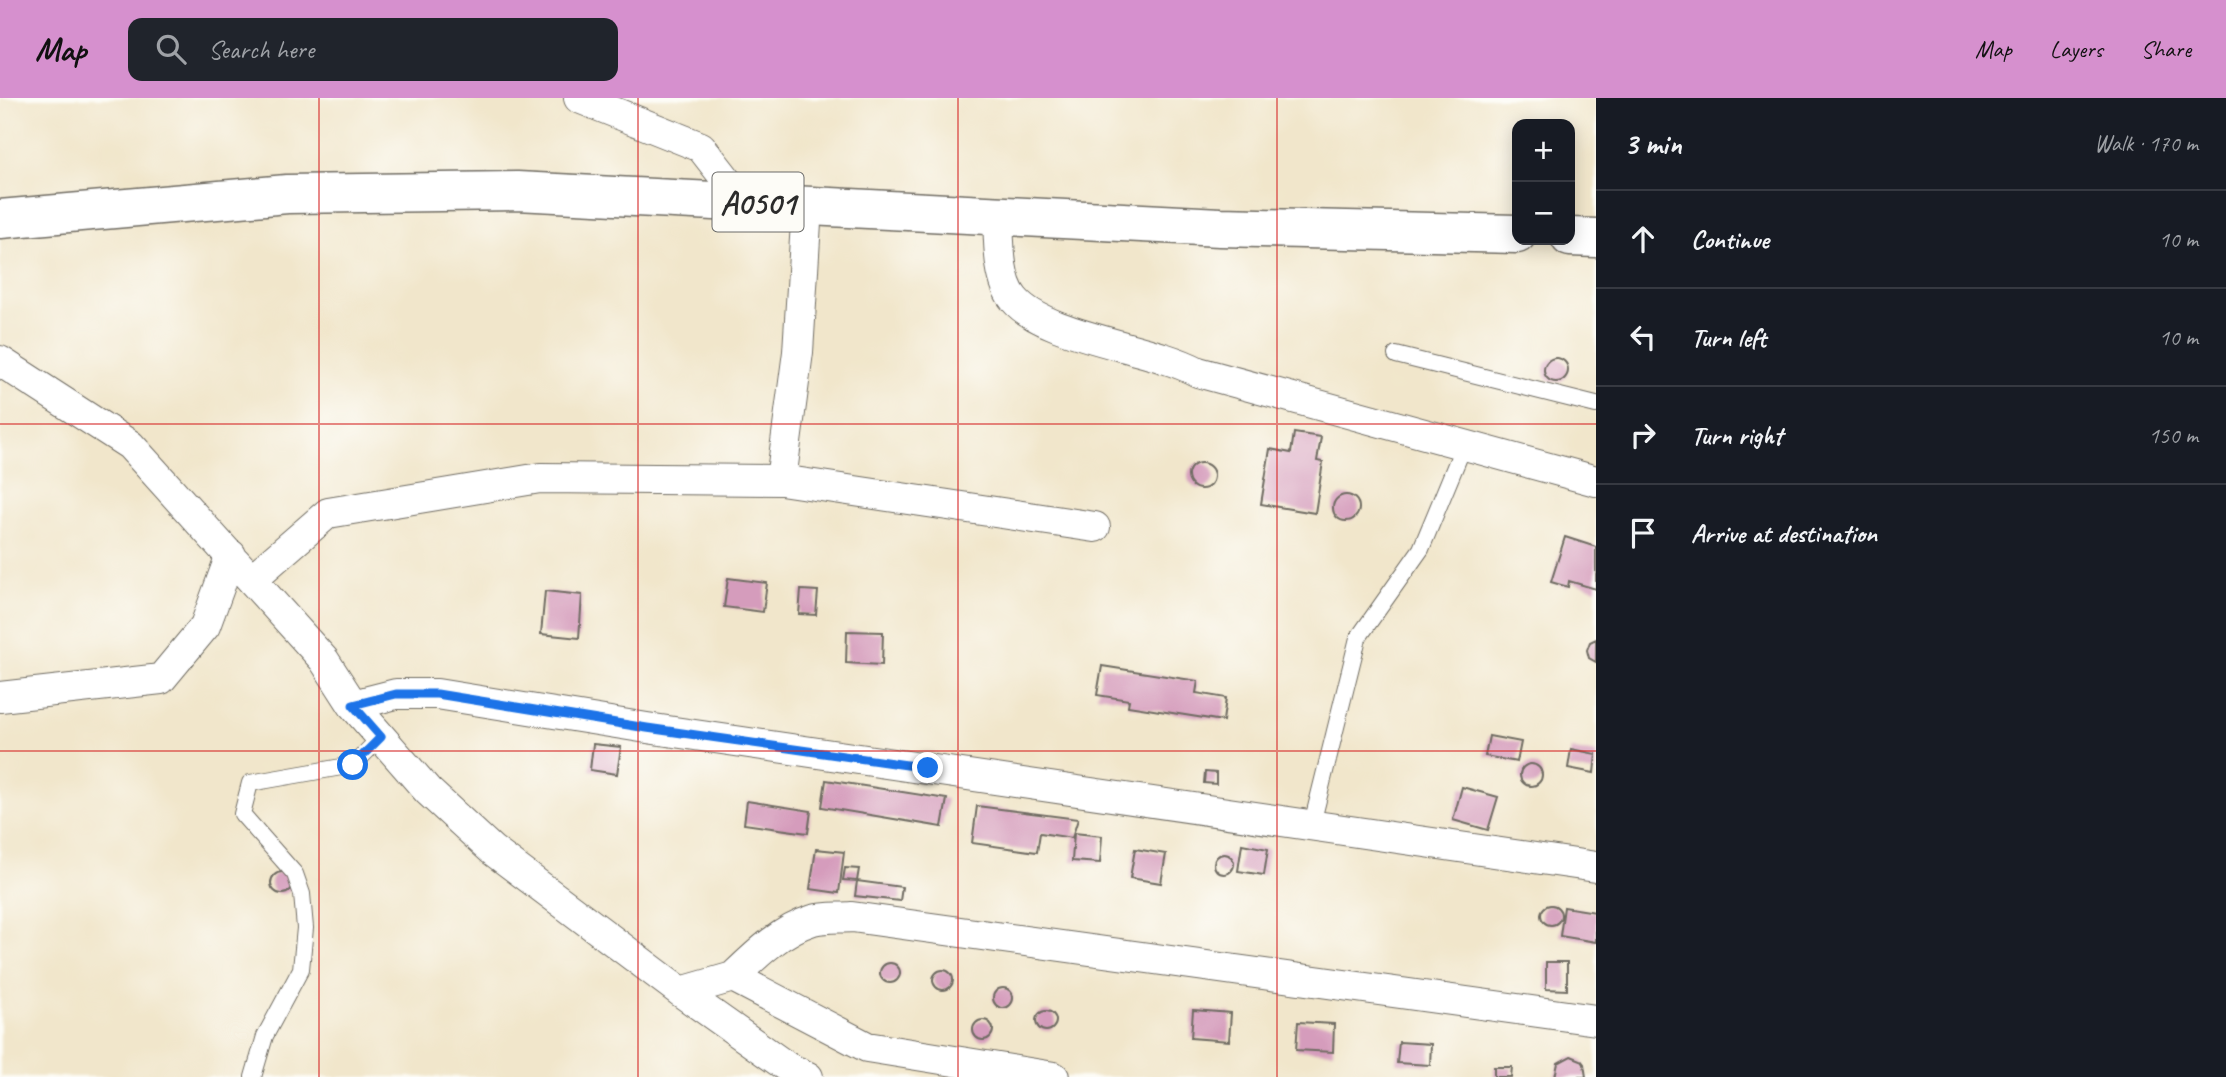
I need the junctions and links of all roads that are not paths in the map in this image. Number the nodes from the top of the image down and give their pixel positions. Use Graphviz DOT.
graph roads {
  1 [pos="579,98"];
  2 [pos="743,201"];
  3 [pos="807,206"];
  4 [pos="998,216"];
  5 [pos="0,219"];
  6 [pos="1512,234"];
  7 [pos="1575,237"];
  8 [pos="1596,238"];
  9 [pos="1396,355"];
  10 [pos="0,361"];
  11 [pos="1596,405"];
  12 [pos="1464,445"];
  13 [pos="781,480"];
  14 [pos="1596,481"];
  15 [pos="1095,527"];
  16 [pos="231,555"];
  17 [pos="253,579"];
  18 [pos="0,697"];
  19 [pos="353,705"];
  20 [pos="381,737"];
  21 [pos="1312,824"];
  22 [pos="1596,867"];
  23 [pos="733,977"];
  24 [pos="681,992"];
  25 [pos="1596,1020"];
  26 [pos="253,1077"];
  27 [pos="808,1077"];
  28 [pos="1054,1077"];
  1 -- 2 [label="street"];
  2 -- 3 [label="highway, A0501"];
  2 -- 5 [label="highway, A0501"];
  3 -- 4 [label="highway, A0501"];
  3 -- 13 [label="street"];
  4 -- 6 [label="highway, A0501"];
  4 -- 12 [label="street"];
  7 -- 8 [label="highway"];
  9 -- 11 [label="lane"];
  10 -- 16 [label="street"];
  12 -- 14 [label="street"];
  12 -- 21 [label="lane"];
  13 -- 15 [label="street"];
  13 -- 17 [label="street"];
  16 -- 17 [label="street"];
  16 -- 18 [label="street"];
  17 -- 19 [label="street"];
  19 -- 20 [label="street"];
  19 -- 21 [label="street"];
  20 -- 24 [label="street"];
  20 -- 26 [label="lane"];
  21 -- 22 [label="street"];
  23 -- 24 [label="street"];
  23 -- 25 [label="street"];
  23 -- 28 [label="street"];
  24 -- 27 [label="street"];
}
